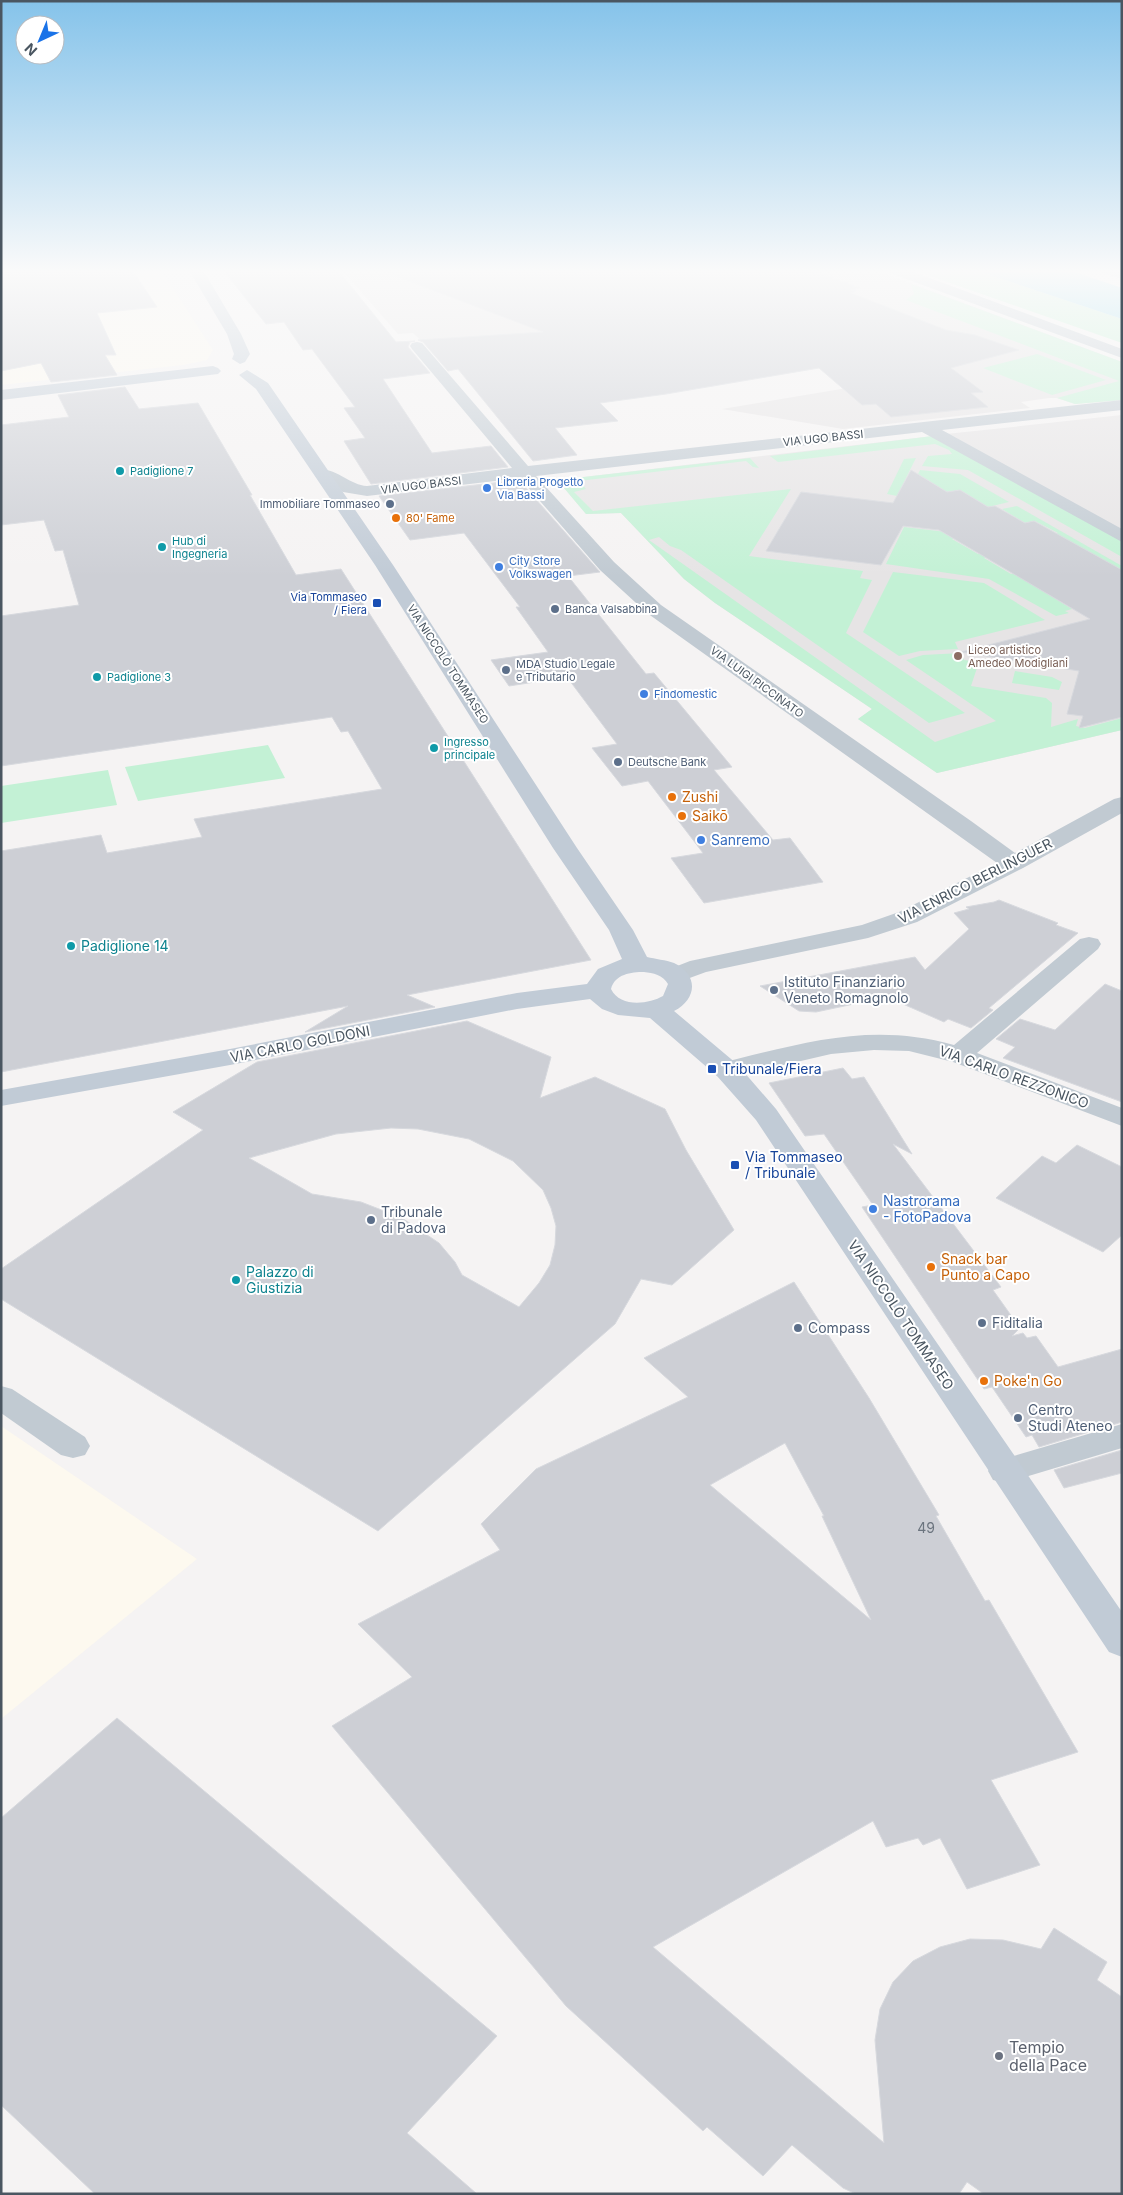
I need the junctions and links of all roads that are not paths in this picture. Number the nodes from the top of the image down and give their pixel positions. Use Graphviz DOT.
graph roads {
  1 [pos="208,372"];
  2 [pos="244,372"];
  3 [pos="440,372"];
  4 [pos="1,395"];
  5 [pos="1122,405"];
  6 [pos="924,426"];
  7 [pos="524,472"];
  8 [pos="323,474"];
  9 [pos="1122,536"];
  10 [pos="1122,804"];
  11 [pos="1015,863"];
  12 [pos="1089,944"];
  13 [pos="636,963"];
  14 [pos="676,975"];
  15 [pos="598,990"];
  16 [pos="656,1009"];
  17 [pos="959,1055"];
  18 [pos="727,1070"];
  19 [pos="1,1098"];
  20 [pos="1122,1118"];
  21 [pos="1,1397"];
  22 [pos="1122,1436"];
  23 [pos="73,1446"];
  24 [pos="1005,1471"];
  25 [pos="1122,1642"];
  1 -- 4 [label="street"];
  2 -- 8 [label="street, VIA NICCOLÒ TOMMASEO"];
  3 -- 7 [label="street"];
  5 -- 6 [label="street, VIA UGO BASSI"];
  6 -- 7 [label="street, VIA UGO BASSI"];
  6 -- 9 [label="street"];
  7 -- 8 [label="street, VIA UGO BASSI"];
  7 -- 11 [label="street, VIA LUIGI PICCINATO"];
  8 -- 13 [label="street, VIA NICCOLÒ TOMMASEO"];
  10 -- 11 [label="street, VIA ENRICO BERLINGUER"];
  11 -- 14 [label="street, VIA ENRICO BERLINGUER"];
  12 -- 17 [label="street"];
  13 -- 14 [label="street"];
  13 -- 15 [label="street"];
  14 -- 16 [label="street"];
  15 -- 16 [label="street"];
  15 -- 19 [label="street, VIA CARLO GOLDONI"];
  16 -- 18 [label="street, VIA NICCOLÒ TOMMASEO"];
  17 -- 18 [label="street, VIA CARLO REZZONICO"];
  17 -- 20 [label="street, VIA CARLO REZZONICO"];
  18 -- 24 [label="street, VIA NICCOLÒ TOMMASEO"];
  21 -- 23 [label="street"];
  22 -- 24 [label="street"];
  24 -- 25 [label="street, VIA NICCOLÒ TOMMASEO"];
}
